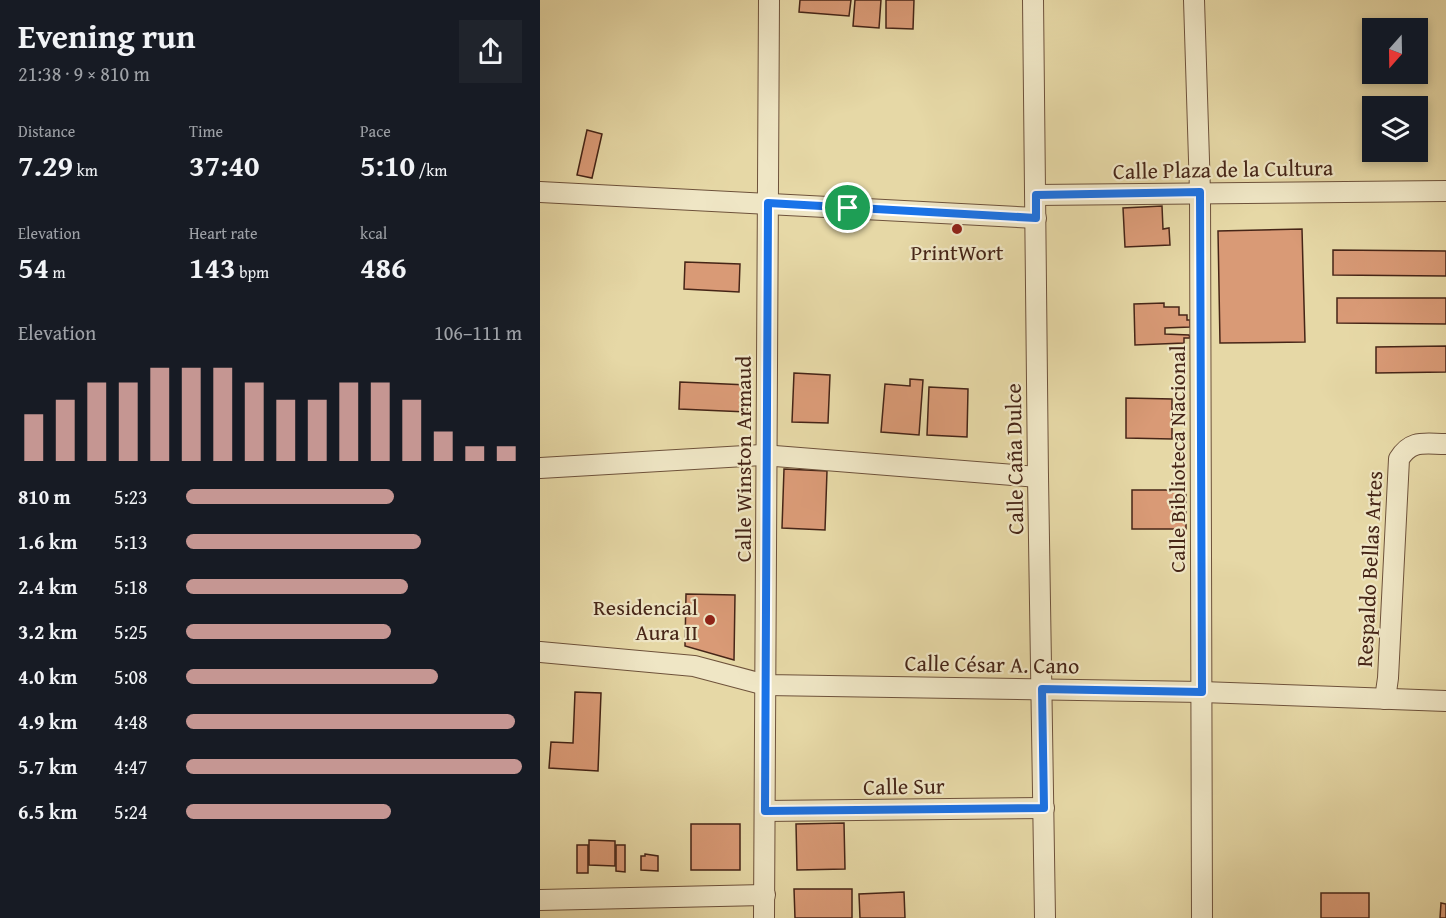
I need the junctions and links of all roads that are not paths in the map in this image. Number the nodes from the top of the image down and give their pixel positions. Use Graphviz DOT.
graph roads {
  1 [pos="769,0"];
  2 [pos="1033,0"];
  3 [pos="1194,0"];
  4 [pos="1446,191"];
  5 [pos="540,192"];
  6 [pos="1200,192"];
  7 [pos="1036,195"];
  8 [pos="768,203"];
  9 [pos="1036,218"];
  10 [pos="1446,444"];
  11 [pos="767,456"];
  12 [pos="540,468"];
  13 [pos="1038,477"];
  14 [pos="540,652"];
  15 [pos="766,685"];
  16 [pos="1042,689"];
  17 [pos="1202,692"];
  18 [pos="1385,699"];
  19 [pos="1446,701"];
  20 [pos="1044,808"];
  21 [pos="765,811"];
  22 [pos="765,895"];
  23 [pos="540,900"];
  24 [pos="764,918"];
  25 [pos="1045,918"];
  26 [pos="1202,918"];
  1 -- 8 [label="street, Calle Winston Armaud"];
  2 -- 7 [label="street, Calle Caña Dulce"];
  3 -- 6 [label="street, Calle Biblioteca Nacional"];
  4 -- 6 [label="street, Calle Plaza de la Cultura"];
  5 -- 8 [label="street"];
  6 -- 7 [label="street, Calle Plaza de la Cultura"];
  6 -- 17 [label="street, Calle Biblioteca Nacional"];
  7 -- 9 [label="street, Calle Caña Dulce"];
  8 -- 9 [label="street"];
  8 -- 11 [label="street, Calle Winston Armaud"];
  9 -- 13 [label="street, Calle Caña Dulce"];
  10 -- 18 [label="street, Respaldo Bellas Artes"];
  11 -- 12 [label="street"];
  11 -- 13 [label="street"];
  11 -- 15 [label="street, Calle Winston Armaud"];
  13 -- 16 [label="street, Calle Caña Dulce"];
  14 -- 15 [label="street, Calle César A. Cano"];
  15 -- 16 [label="street, Calle César A. Cano"];
  15 -- 21 [label="street, Calle Winston Armaud"];
  16 -- 17 [label="street, Calle César A. Cano"];
  16 -- 20 [label="street, Calle Caña Dulce"];
  17 -- 18 [label="street, Calle César A. Cano"];
  17 -- 26 [label="street, Calle Biblioteca Nacional"];
  18 -- 19 [label="street, Calle César A. Cano"];
  20 -- 21 [label="street, Calle Sur"];
  20 -- 25 [label="street, Calle Caña Dulce"];
  21 -- 22 [label="street, Calle Winston Armaud"];
  22 -- 23 [label="street"];
  22 -- 24 [label="street, Calle Winston Armaud"];
}
